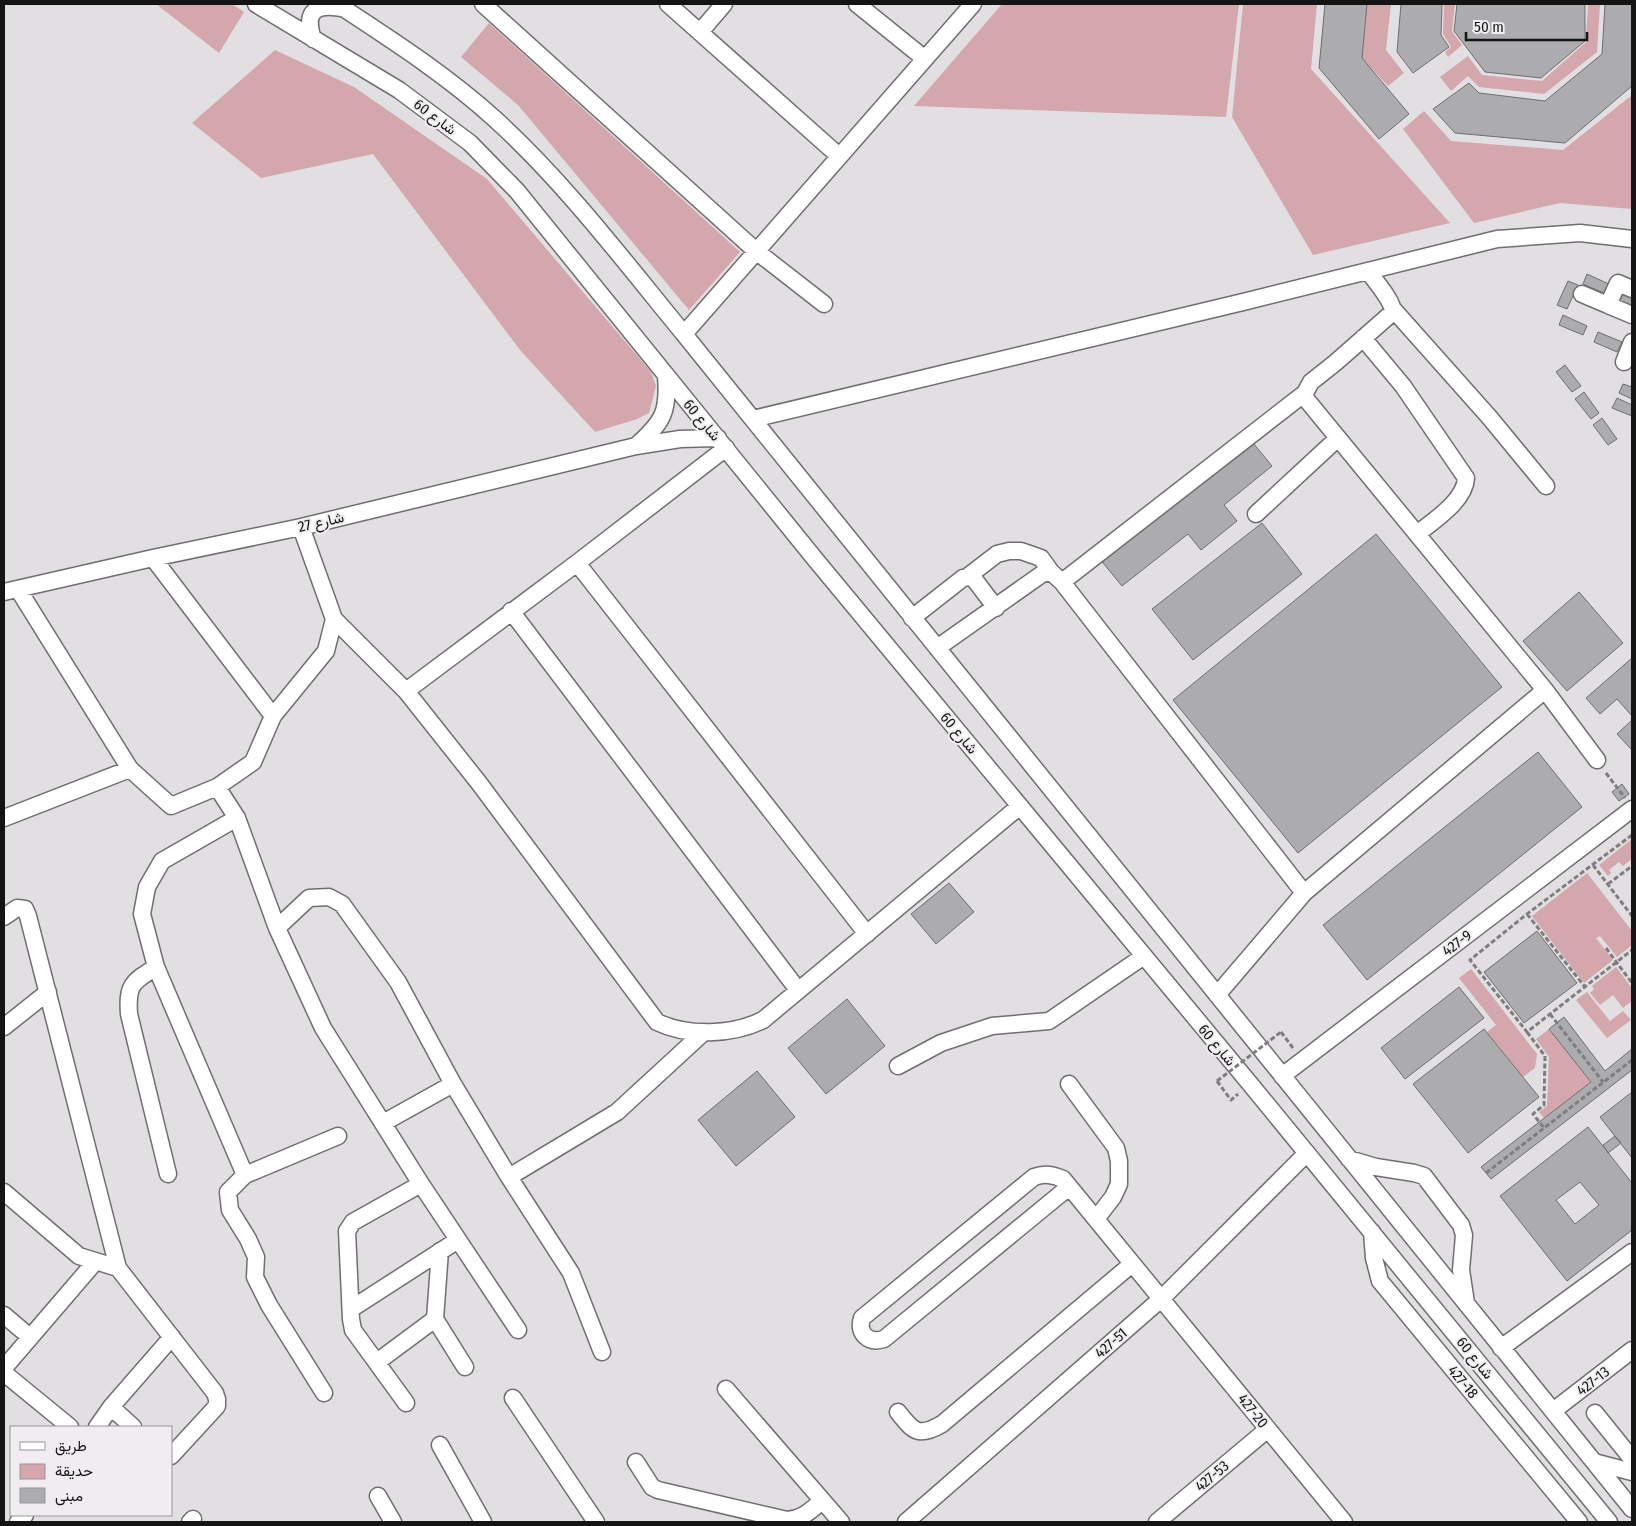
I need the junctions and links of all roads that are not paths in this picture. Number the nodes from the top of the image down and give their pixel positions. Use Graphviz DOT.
graph roads {
  1 [pos="257,4"];
  2 [pos="268,4"];
  3 [pos="483,4"];
  4 [pos="668,4"];
  5 [pos="724,4"];
  6 [pos="857,4"];
  7 [pos="973,4"];
  8 [pos="341,6"];
  9 [pos="700,32"];
  10 [pos="313,39"];
  11 [pos="925,59"];
  12 [pos="840,156"];
  13 [pos="1632,239"];
  14 [pos="756,251"];
  15 [pos="1368,271"];
  16 [pos="1632,289"];
  17 [pos="1582,294"];
  18 [pos="824,304"];
  19 [pos="1608,305"];
  20 [pos="1393,308"];
  21 [pos="1632,316"];
  22 [pos="684,334"];
  23 [pos="1364,338"];
  24 [pos="1632,342"];
  25 [pos="1624,362"];
  26 [pos="666,376"];
  27 [pos="1305,393"];
  28 [pos="753,419"];
  29 [pos="1338,438"];
  30 [pos="722,443"];
  31 [pos="636,446"];
  32 [pos="1546,486"];
  33 [pos="1256,514"];
  34 [pos="301,526"];
  35 [pos="1417,534"];
  36 [pos="153,558"];
  37 [pos="577,563"];
  38 [pos="967,577"];
  39 [pos="1056,577"];
  40 [pos="11,590"];
  41 [pos="996,608"];
  42 [pos="512,611"];
  43 [pos="912,618"];
  44 [pos="334,619"];
  45 [pos="937,648"];
  46 [pos="406,690"];
  47 [pos="1545,690"];
  48 [pos="273,716"];
  49 [pos="1597,760"];
  50 [pos="130,769"];
  51 [pos="217,787"];
  52 [pos="1020,806"];
  53 [pos="1630,806"];
  54 [pos="4,818"];
  55 [pos="237,818"];
  56 [pos="1304,893"];
  57 [pos="4,917"];
  58 [pos="276,928"];
  59 [pos="867,934"];
  60 [pos="1144,956"];
  61 [pos="156,967"];
  62 [pos="798,990"];
  63 [pos="48,992"];
  64 [pos="1217,996"];
  65 [pos="4,1026"];
  66 [pos="704,1032"];
  67 [pos="898,1066"];
  68 [pos="1282,1076"];
  69 [pos="453,1084"];
  70 [pos="1069,1084"];
  71 [pos="383,1124"];
  72 [pos="338,1136"];
  73 [pos="1307,1153"];
  74 [pos="1349,1159"];
  75 [pos="168,1174"];
  76 [pos="245,1175"];
  77 [pos="509,1177"];
  78 [pos="421,1184"];
  79 [pos="1069,1187"];
  80 [pos="4,1192"];
  81 [pos="1096,1219"];
  82 [pos="1372,1232"];
  83 [pos="458,1240"];
  84 [pos="440,1251"];
  85 [pos="1632,1252"];
  86 [pos="95,1262"];
  87 [pos="1132,1264"];
  88 [pos="118,1268"];
  89 [pos="1161,1299"];
  90 [pos="1467,1305"];
  91 [pos="351,1309"];
  92 [pos="4,1315"];
  93 [pos="435,1319"];
  94 [pos="518,1330"];
  95 [pos="30,1337"];
  96 [pos="172,1337"];
  97 [pos="1502,1348"];
  98 [pos="1632,1350"];
  99 [pos="602,1352"];
  100 [pos="376,1362"];
  101 [pos="465,1367"];
  102 [pos="4,1368"];
  103 [pos="4,1373"];
  104 [pos="726,1389"];
  105 [pos="324,1393"];
  106 [pos="513,1398"];
  107 [pos="406,1403"];
  108 [pos="111,1407"];
  109 [pos="1553,1411"];
  110 [pos="898,1412"];
  111 [pos="1595,1413"];
  112 [pos="69,1426"];
  113 [pos="98,1426"];
  114 [pos="132,1426"];
  115 [pos="1268,1429"];
  116 [pos="440,1445"];
  117 [pos="172,1455"];
  118 [pos="1632,1460"];
  119 [pos="636,1462"];
  120 [pos="1594,1462"];
  121 [pos="1632,1472"];
  122 [pos="378,1496"];
  123 [pos="822,1501"];
  124 [pos="1632,1508"];
  125 [pos="393,1522"];
  126 [pos="483,1522"];
  127 [pos="596,1522"];
  128 [pos="841,1522"];
  129 [pos="906,1522"];
  130 [pos="1157,1522"];
  131 [pos="1344,1522"];
  132 [pos="1579,1522"];
  133 [pos="1609,1522"];
  1 -- 2 [label="street"];
  1 -- 10 [label="street, شارع 60"];
  3 -- 14 [label="street"];
  4 -- 9 [label="street"];
  5 -- 9 [label="street"];
  6 -- 11 [label="street"];
  7 -- 11 [label="street"];
  8 -- 10 [label="street"];
  8 -- 22 [label="street, شارع 60"];
  9 -- 12 [label="street"];
  10 -- 26 [label="street, شارع 60"];
  11 -- 12 [label="street"];
  12 -- 14 [label="street"];
  13 -- 15 [label="street"];
  14 -- 18 [label="street"];
  14 -- 22 [label="street"];
  15 -- 20 [label="street"];
  15 -- 28 [label="street"];
  16 -- 19 [label="street"];
  17 -- 19 [label="street"];
  19 -- 21 [label="street"];
  20 -- 23 [label="street"];
  20 -- 32 [label="street"];
  22 -- 28 [label="street, شارع 60"];
  23 -- 27 [label="street"];
  23 -- 35 [label="street"];
  24 -- 25 [label="street"];
  26 -- 30 [label="street, شارع 60"];
  26 -- 31 [label="street, شارع 27"];
  27 -- 29 [label="street"];
  27 -- 39 [label="street"];
  28 -- 43 [label="street, شارع 60"];
  29 -- 33 [label="street"];
  29 -- 35 [label="street"];
  30 -- 31 [label="street, شارع 27"];
  30 -- 37 [label="street"];
  30 -- 52 [label="street, شارع 60"];
  31 -- 34 [label="street, شارع 27"];
  34 -- 36 [label="street, شارع 27"];
  34 -- 44 [label="street"];
  35 -- 47 [label="street"];
  36 -- 40 [label="street, شارع 27"];
  36 -- 48 [label="street"];
  37 -- 42 [label="street"];
  37 -- 59 [label="street"];
  38 -- 39 [label="street"];
  38 -- 41 [label="street"];
  38 -- 43 [label="street"];
  39 -- 41 [label="street"];
  39 -- 56 [label="street"];
  40 -- 50 [label="street"];
  41 -- 45 [label="street"];
  42 -- 46 [label="street"];
  42 -- 62 [label="street"];
  43 -- 45 [label="street, شارع 60"];
  44 -- 46 [label="street"];
  44 -- 48 [label="street"];
  45 -- 64 [label="street, شارع 60"];
  46 -- 66 [label="street"];
  47 -- 49 [label="street"];
  47 -- 56 [label="street"];
  48 -- 51 [label="street"];
  50 -- 51 [label="street"];
  50 -- 54 [label="street"];
  51 -- 55 [label="street"];
  52 -- 59 [label="street"];
  52 -- 60 [label="street, شارع 60"];
  53 -- 68 [label="street, 427-9"];
  55 -- 58 [label="street"];
  55 -- 61 [label="street"];
  56 -- 64 [label="street"];
  57 -- 63 [label="street"];
  58 -- 69 [label="street"];
  58 -- 71 [label="street"];
  59 -- 62 [label="street"];
  60 -- 67 [label="street"];
  60 -- 73 [label="street, شارع 60"];
  61 -- 75 [label="street"];
  61 -- 76 [label="street"];
  62 -- 66 [label="street"];
  63 -- 65 [label="street"];
  63 -- 88 [label="street"];
  64 -- 68 [label="street, شارع 60"];
  66 -- 77 [label="street"];
  68 -- 74 [label="street, شارع 60"];
  69 -- 71 [label="street"];
  69 -- 77 [label="street"];
  70 -- 81 [label="street"];
  71 -- 78 [label="street"];
  72 -- 76 [label="street"];
  73 -- 82 [label="street, شارع 60"];
  73 -- 89 [label="street, 427-51"];
  74 -- 90 [label="street, شارع 60"];
  74 -- 90 [label="street"];
  76 -- 105 [label="street"];
  77 -- 99 [label="street"];
  78 -- 83 [label="street"];
  78 -- 91 [label="street"];
  79 -- 79 [label="street, 427-20"];
  79 -- 81 [label="street, 427-20"];
  80 -- 86 [label="street"];
  81 -- 87 [label="street, 427-20"];
  82 -- 132 [label="street, 427-18"];
  82 -- 133 [label="street, شارع 60"];
  83 -- 84 [label="street"];
  83 -- 94 [label="street"];
  84 -- 91 [label="street"];
  84 -- 93 [label="street"];
  85 -- 97 [label="street"];
  86 -- 88 [label="street"];
  86 -- 95 [label="street"];
  87 -- 89 [label="street, 427-20"];
  87 -- 110 [label="street"];
  88 -- 96 [label="street"];
  89 -- 115 [label="street, 427-20"];
  89 -- 129 [label="street, 427-51"];
  90 -- 97 [label="street, شارع 60"];
  91 -- 100 [label="street"];
  92 -- 95 [label="street"];
  93 -- 100 [label="street"];
  93 -- 101 [label="street"];
  95 -- 102 [label="street"];
  96 -- 108 [label="street"];
  96 -- 117 [label="street"];
  97 -- 109 [label="street, شارع 60"];
  98 -- 109 [label="street, 427-13"];
  100 -- 107 [label="street"];
  103 -- 112 [label="street"];
  104 -- 123 [label="street"];
  106 -- 127 [label="street"];
  108 -- 113 [label="street"];
  108 -- 114 [label="street"];
  109 -- 120 [label="street, شارع 60"];
  111 -- 118 [label="street"];
  115 -- 130 [label="street, 427-53"];
  115 -- 131 [label="street, 427-20"];
  116 -- 126 [label="street"];
  119 -- 123 [label="street"];
  120 -- 121 [label="street"];
  120 -- 124 [label="street, شارع 60"];
  122 -- 125 [label="street"];
  123 -- 128 [label="street"];
}
